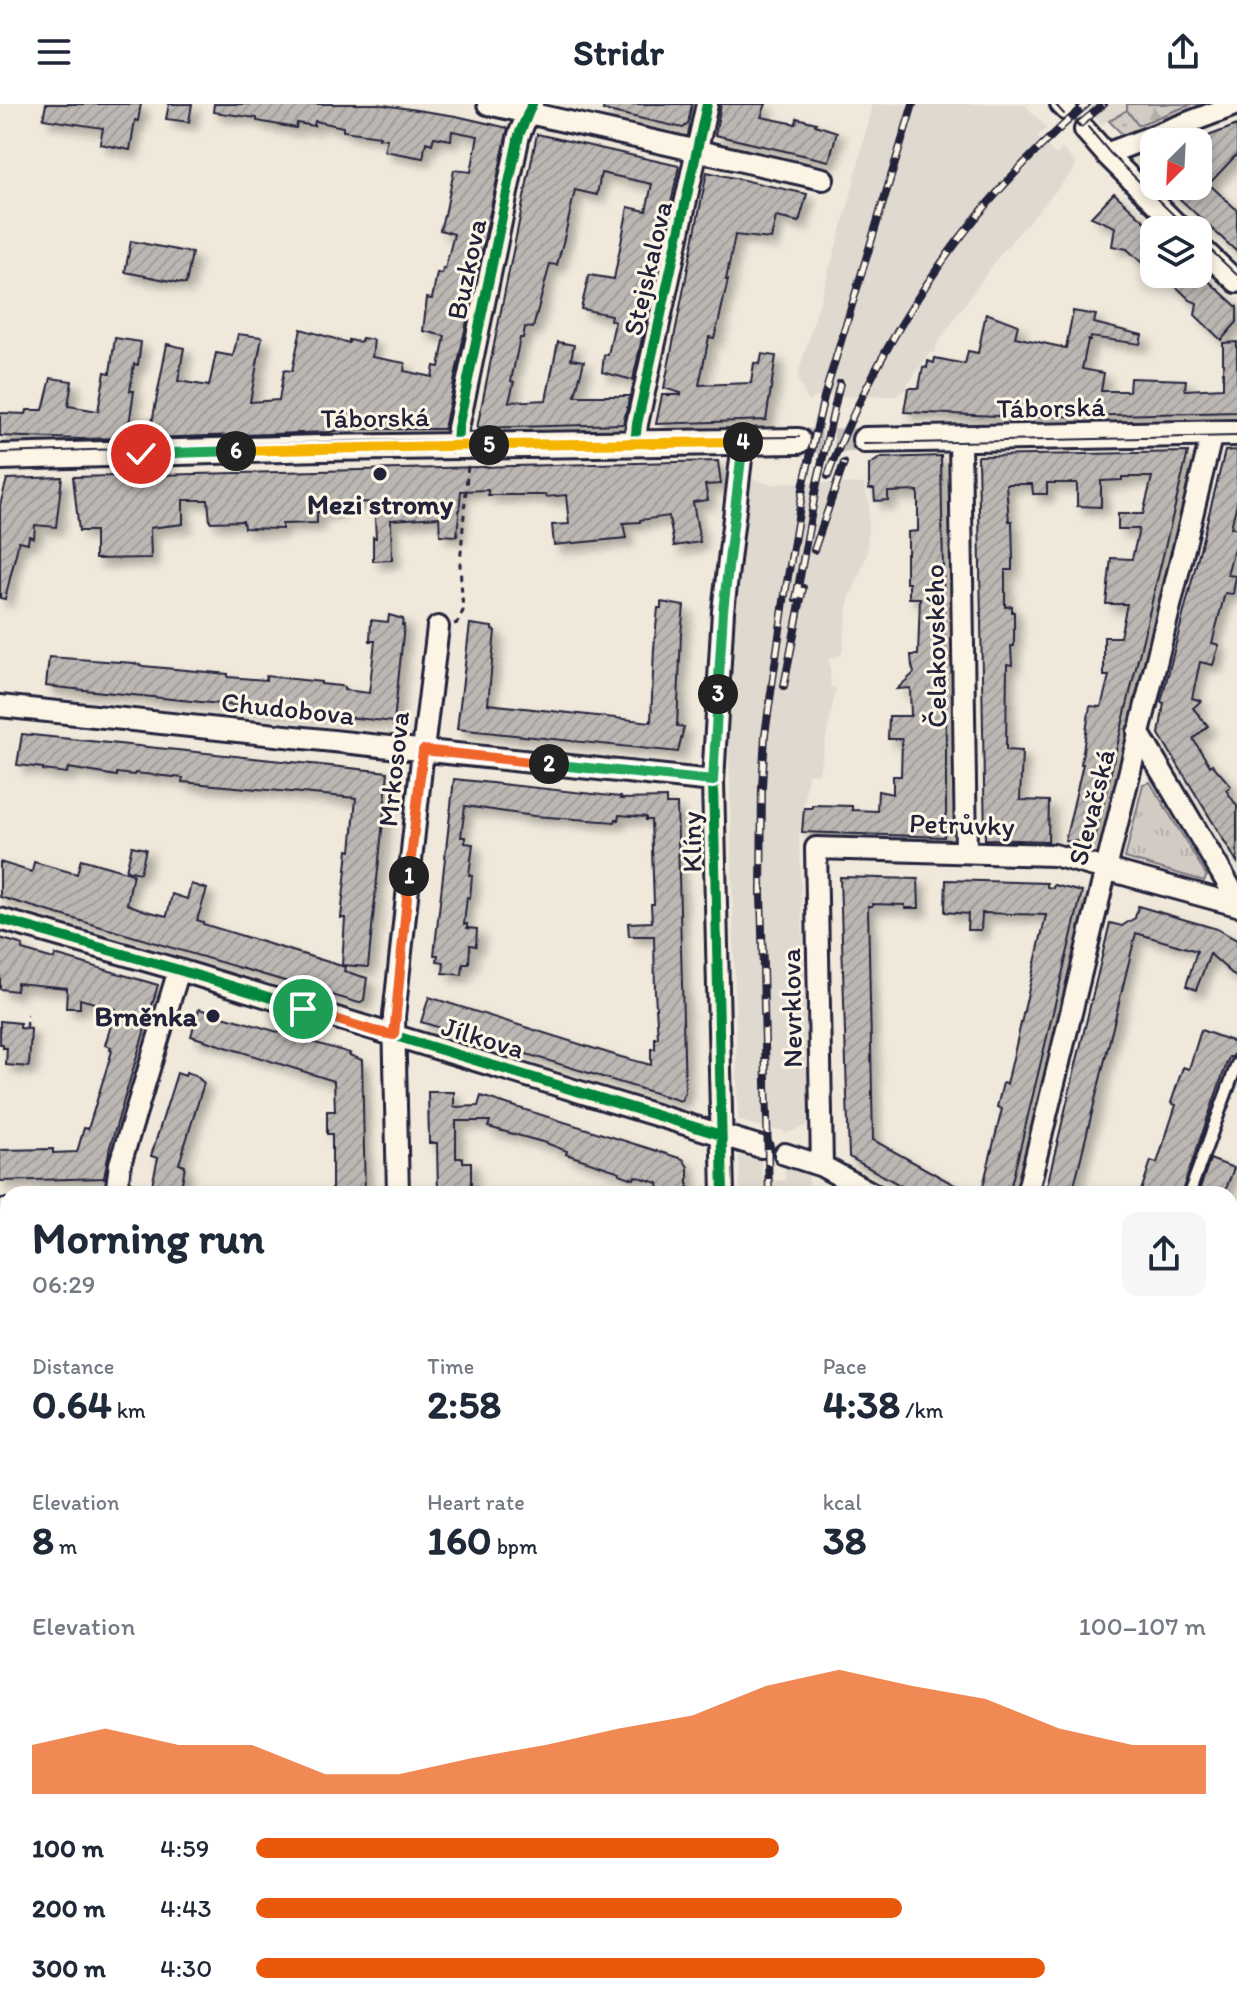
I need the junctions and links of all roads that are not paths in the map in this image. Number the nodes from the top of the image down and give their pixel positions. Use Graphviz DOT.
graph roads {
  1 [pos="488,104"];
  2 [pos="707,104"];
  3 [pos="1237,104"];
  4 [pos="530,108"];
  5 [pos="1085,130"];
  6 [pos="697,151"];
  7 [pos="1106,154"];
  8 [pos="823,179"];
  9 [pos="1168,216"];
  10 [pos="1212,258"];
  11 [pos="1237,282"];
  12 [pos="1212,433"];
  13 [pos="1237,433"];
  14 [pos="960,439"];
  15 [pos="865,440"];
  16 [pos="798,441"];
  17 [pos="743,442"];
  18 [pos="635,443"];
  19 [pos="462,454"];
  20 [pos="0,457"];
  21 [pos="438,627"];
  22 [pos="0,706"];
  23 [pos="1138,732"];
  24 [pos="423,750"];
  25 [pos="713,781"];
  26 [pos="816,848"];
  27 [pos="966,852"];
  28 [pos="1105,868"];
  29 [pos="1237,899"];
  30 [pos="1237,905"];
  31 [pos="0,919"];
  32 [pos="179,970"];
  33 [pos="394,1035"];
  34 [pos="1237,1064"];
  35 [pos="721,1135"];
  36 [pos="761,1147"];
  37 [pos="785,1154"];
  38 [pos="822,1166"];
  39 [pos="117,1186"];
  40 [pos="398,1186"];
  41 [pos="723,1186"];
  42 [pos="849,1186"];
  43 [pos="1029,1186"];
  44 [pos="1192,1186"];
  1 -- 4 [label="street"];
  2 -- 6 [label="street, Stejskalova"];
  3 -- 7 [label="street"];
  4 -- 6 [label="street"];
  4 -- 19 [label="street, Buzkova"];
  5 -- 7 [label="street"];
  6 -- 8 [label="street"];
  6 -- 18 [label="street, Stejskalova"];
  7 -- 9 [label="street"];
  10 -- 11 [label="street"];
  12 -- 13 [label="street, Táborská"];
  12 -- 14 [label="street, Táborská"];
  12 -- 23 [label="street, Slevačská"];
  14 -- 15 [label="street, Táborská"];
  14 -- 27 [label="street, Čelakovského"];
  16 -- 17 [label="street, Táborská"];
  17 -- 18 [label="street, Táborská"];
  17 -- 25 [label="street, Klíny"];
  18 -- 19 [label="street, Táborská"];
  19 -- 20 [label="street, Táborská"];
  21 -- 24 [label="street, Mrkosova"];
  22 -- 24 [label="street, Chudobova"];
  23 -- 28 [label="street, Slevačská"];
  23 -- 29 [label="street"];
  24 -- 25 [label="street, Chudobova"];
  24 -- 33 [label="street, Mrkosova"];
  25 -- 35 [label="street, Klíny"];
  26 -- 27 [label="street, Petrůvky"];
  26 -- 38 [label="street, Nevrklova"];
  27 -- 28 [label="street, Petrůvky"];
  28 -- 30 [label="street, Petrůvky"];
  28 -- 43 [label="street, Slevačská"];
  31 -- 32 [label="street, Jílkova"];
  32 -- 33 [label="street, Jílkova"];
  32 -- 39 [label="street"];
  33 -- 35 [label="street, Jílkova"];
  33 -- 40 [label="street, Mrkosova"];
  34 -- 44 [label="lane"];
  35 -- 36 [label="street, Jílkova"];
  35 -- 41 [label="street, Klíny"];
  37 -- 38 [label="street"];
  38 -- 42 [label="street"];
}
